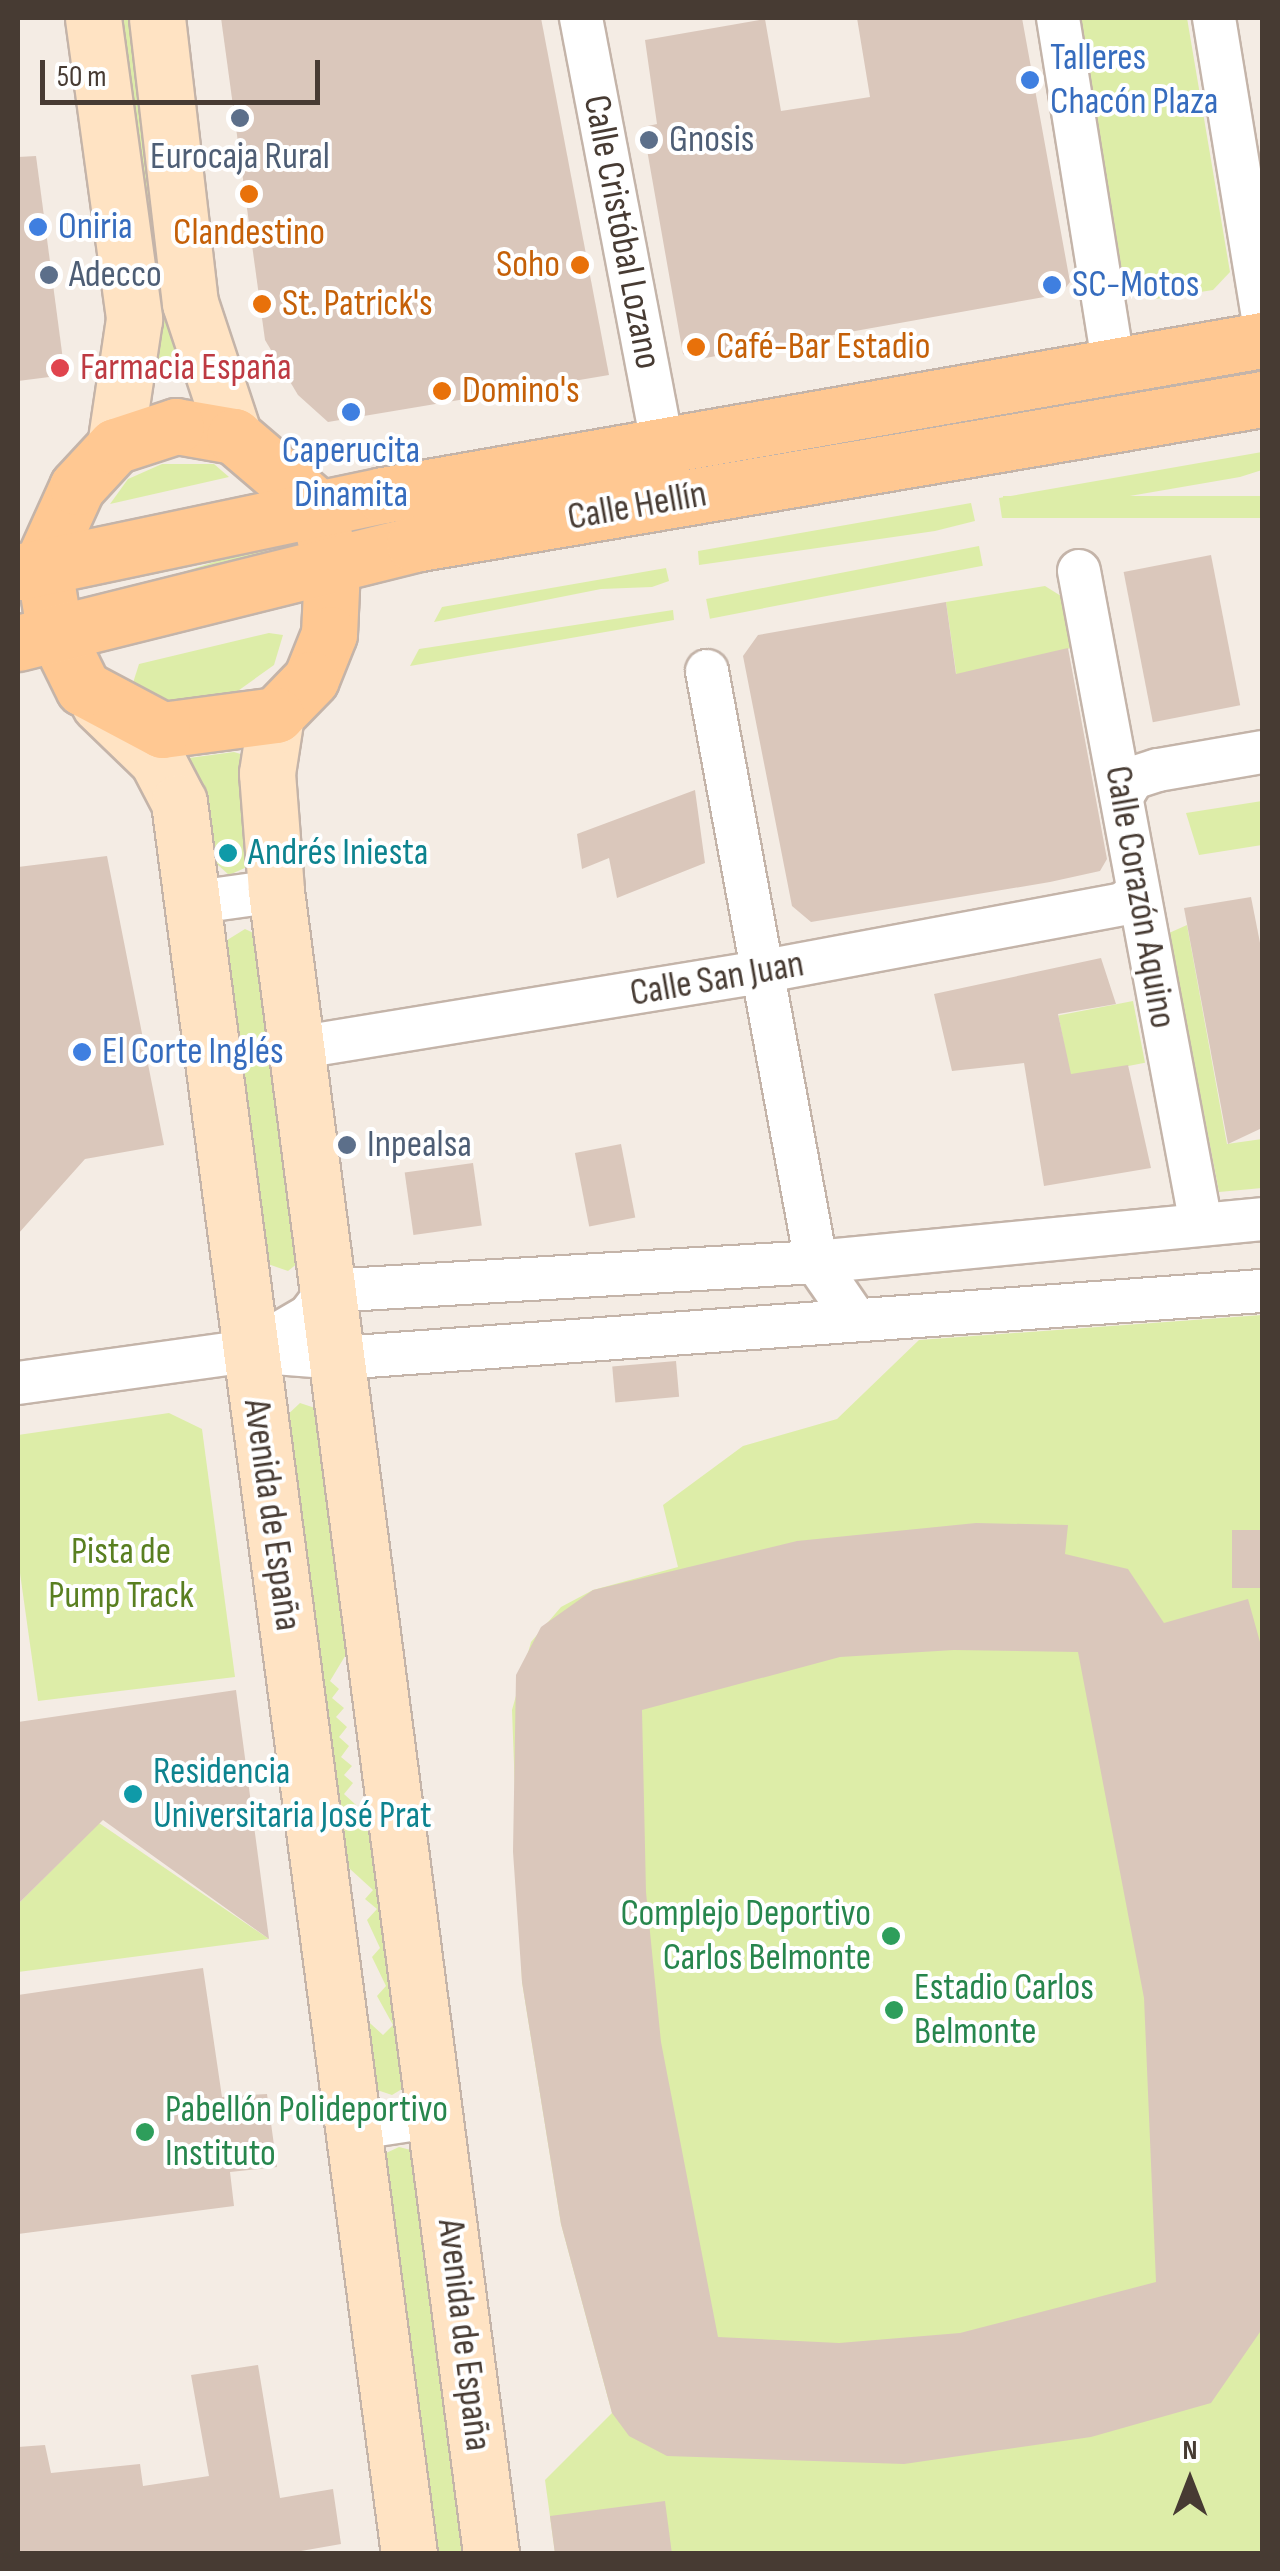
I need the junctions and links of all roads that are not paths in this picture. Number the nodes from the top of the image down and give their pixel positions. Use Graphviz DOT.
graph roads {
  1 [pos="94,18"];
  2 [pos="157,18"];
  3 [pos="581,18"];
  4 [pos="1058,18"];
  5 [pos="1214,18"];
  6 [pos="1262,311"];
  7 [pos="1262,340"];
  8 [pos="1114,366"];
  9 [pos="1262,399"];
  10 [pos="234,436"];
  11 [pos="116,446"];
  12 [pos="663,447"];
  13 [pos="318,507"];
  14 [pos="30,567"];
  15 [pos="332,568"];
  16 [pos="1079,571"];
  17 [pos="36,636"];
  18 [pos="706,670"];
  19 [pos="82,688"];
  20 [pos="276,714"];
  21 [pos="1262,752"];
  22 [pos="1124,793"];
  23 [pos="276,891"];
  24 [pos="1134,895"];
  25 [pos="190,903"];
  26 [pos="760,972"];
  27 [pos="296,1048"];
  28 [pos="1262,1218"];
  29 [pos="1200,1224"];
  30 [pos="816,1262"];
  31 [pos="328,1291"];
  32 [pos="1262,1291"];
  33 [pos="856,1320"];
  34 [pos="249,1351"];
  35 [pos="340,1358"];
  36 [pos="18,1383"];
  37 [pos="436,2116"];
  38 [pos="356,2128"];
  39 [pos="409,2554"];
  40 [pos="492,2554"];
  1 -- 11 [label="main road"];
  2 -- 10 [label="main road"];
  3 -- 12 [label="street, Calle Cristóbal Lozano"];
  4 -- 8 [label="street"];
  5 -- 6 [label="street"];
  7 -- 8 [label="main road, Calle Hellín"];
  8 -- 12 [label="main road, Calle Hellín"];
  9 -- 15 [label="main road, Calle Hellín"];
  10 -- 11 [label="main road"];
  10 -- 13 [label="main road"];
  11 -- 14 [label="main road"];
  12 -- 13 [label="main road, Calle Hellín"];
  13 -- 14 [label="main road, Calle Hellín"];
  13 -- 15 [label="main road"];
  14 -- 17 [label="main road, Avenida de España"];
  15 -- 17 [label="main road, Calle Hellín"];
  15 -- 20 [label="main road"];
  16 -- 22 [label="street, Calle Corazón Aquino"];
  17 -- 19 [label="main road, Avenida de España"];
  18 -- 26 [label="street"];
  19 -- 20 [label="main road"];
  19 -- 25 [label="main road, Avenida de España"];
  20 -- 23 [label="main road, Avenida de España"];
  21 -- 22 [label="street"];
  22 -- 24 [label="street, Calle Corazón Aquino"];
  23 -- 25 [label="street"];
  23 -- 27 [label="main road, Avenida de España"];
  24 -- 26 [label="street, Calle San Juan"];
  24 -- 29 [label="street, Calle Corazón Aquino"];
  25 -- 34 [label="main road, Avenida de España"];
  26 -- 27 [label="street, Calle San Juan"];
  26 -- 30 [label="street"];
  27 -- 31 [label="main road, Avenida de España"];
  28 -- 29 [label="street"];
  29 -- 30 [label="street"];
  30 -- 31 [label="street"];
  30 -- 33 [label="street"];
  31 -- 34 [label="street"];
  31 -- 35 [label="main road, Avenida de España"];
  32 -- 33 [label="street"];
  33 -- 35 [label="street"];
  34 -- 35 [label="street"];
  34 -- 36 [label="street"];
  34 -- 38 [label="main road, Avenida de España"];
  35 -- 37 [label="main road, Avenida de España"];
  37 -- 38 [label="street"];
  37 -- 40 [label="main road, Avenida de España"];
  38 -- 39 [label="main road, Avenida de España"];
}
